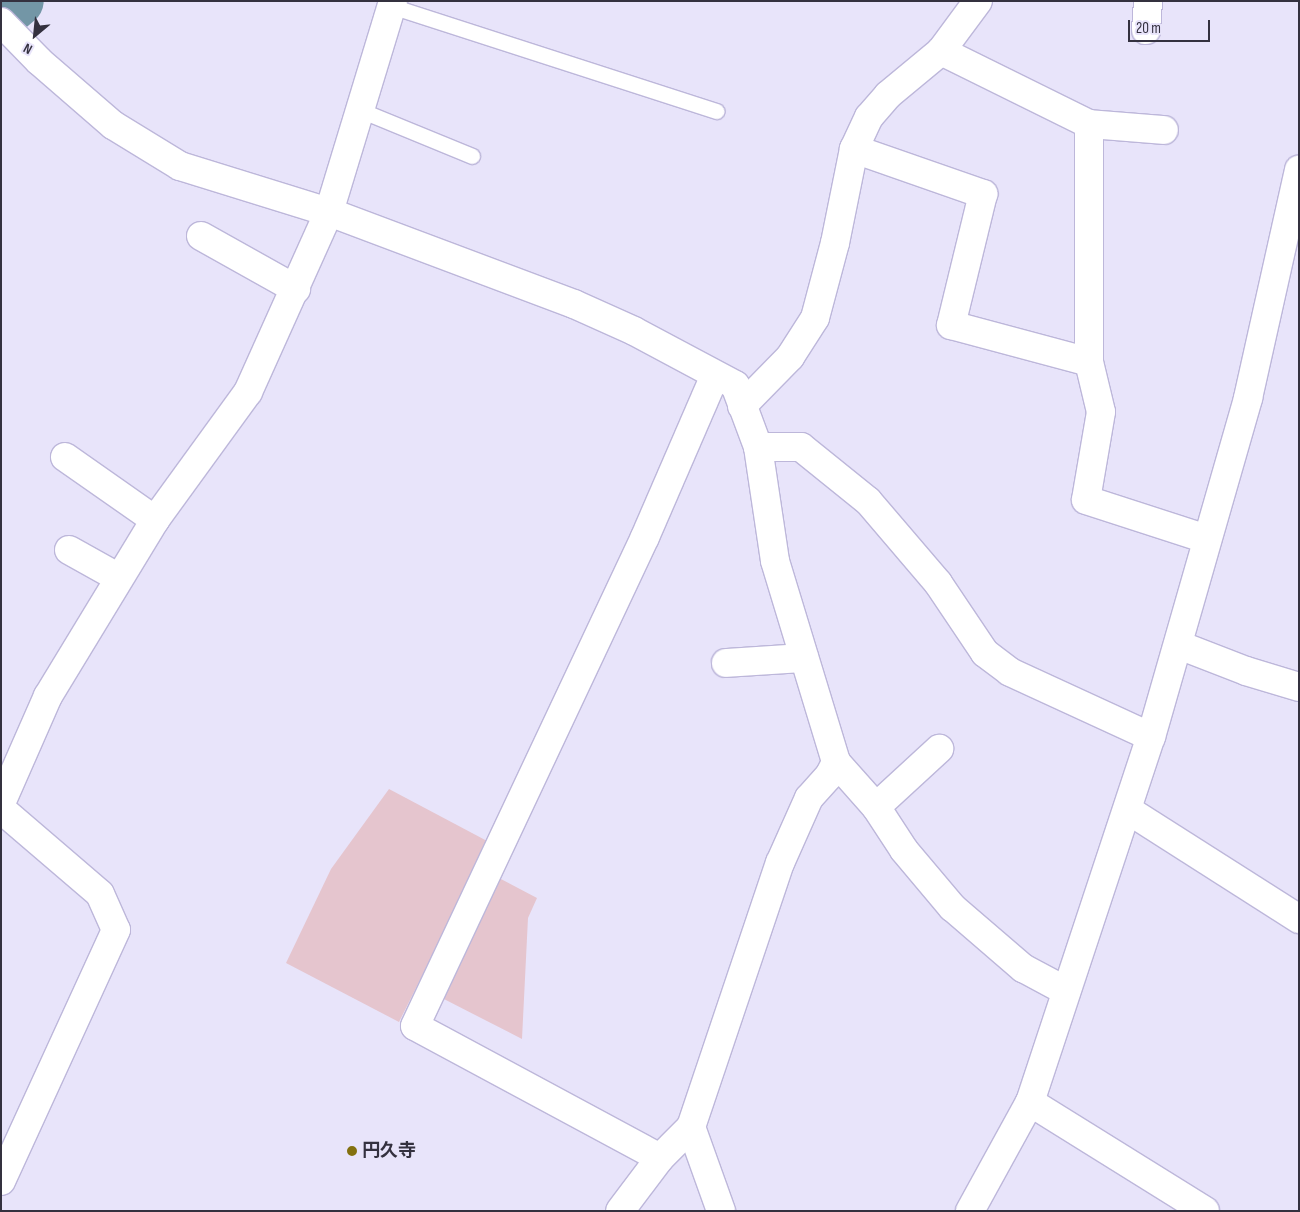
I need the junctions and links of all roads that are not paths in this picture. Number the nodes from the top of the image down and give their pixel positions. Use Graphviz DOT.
graph roads {
  1 [pos="978,1"];
  2 [pos="1148,1"];
  3 [pos="392,3"];
  4 [pos="3,28"];
  5 [pos="1146,30"];
  6 [pos="941,51"];
  7 [pos="360,110"];
  8 [pos="717,111"];
  9 [pos="1088,124"];
  10 [pos="1164,130"];
  11 [pos="854,149"];
  12 [pos="472,156"];
  13 [pos="1299,170"];
  14 [pos="329,212"];
  15 [pos="201,236"];
  16 [pos="1288,284"];
  17 [pos="296,289"];
  18 [pos="1089,362"];
  19 [pos="715,375"];
  20 [pos="742,406"];
  21 [pos="758,447"];
  22 [pos="65,457"];
  23 [pos="155,520"];
  24 [pos="1207,539"];
  25 [pos="69,550"];
  26 [pos="119,578"];
  27 [pos="1179,644"];
  28 [pos="804,658"];
  29 [pos="726,663"];
  30 [pos="1299,687"];
  31 [pos="1151,737"];
  32 [pos="939,749"];
  33 [pos="836,762"];
  34 [pos="1,803"];
  35 [pos="876,807"];
  36 [pos="1,809"];
  37 [pos="1128,810"];
  38 [pos="1299,919"];
  39 [pos="1066,991"];
  40 [pos="1030,1102"];
  41 [pos="691,1127"];
  42 [pos="660,1158"];
  43 [pos="1,1181"];
  44 [pos="620,1211"];
  45 [pos="721,1211"];
  46 [pos="970,1211"];
  47 [pos="1205,1211"];
  1 -- 6 [label="street"];
  2 -- 5 [label="street"];
  3 -- 7 [label="street"];
  3 -- 8 [label="lane"];
  4 -- 14 [label="street"];
  6 -- 9 [label="street"];
  6 -- 11 [label="street"];
  7 -- 12 [label="lane"];
  7 -- 14 [label="street"];
  9 -- 10 [label="street"];
  9 -- 18 [label="street"];
  11 -- 18 [label="street"];
  11 -- 20 [label="street"];
  13 -- 16 [label="street"];
  14 -- 17 [label="street"];
  14 -- 19 [label="street"];
  15 -- 17 [label="street"];
  16 -- 24 [label="street"];
  17 -- 23 [label="street"];
  18 -- 24 [label="street"];
  19 -- 20 [label="street"];
  19 -- 42 [label="street"];
  20 -- 21 [label="street"];
  21 -- 28 [label="street"];
  21 -- 31 [label="street"];
  22 -- 23 [label="street"];
  23 -- 26 [label="street"];
  24 -- 27 [label="street"];
  25 -- 26 [label="street"];
  26 -- 34 [label="street"];
  27 -- 30 [label="street"];
  27 -- 31 [label="street"];
  28 -- 29 [label="street"];
  28 -- 33 [label="street"];
  31 -- 37 [label="street"];
  32 -- 35 [label="street"];
  33 -- 35 [label="street"];
  33 -- 41 [label="street"];
  35 -- 39 [label="street"];
  36 -- 43 [label="street"];
  37 -- 38 [label="street"];
  37 -- 39 [label="street"];
  39 -- 40 [label="street"];
  40 -- 46 [label="street"];
  40 -- 47 [label="street"];
  41 -- 42 [label="street"];
  41 -- 45 [label="street"];
  42 -- 44 [label="street"];
}
